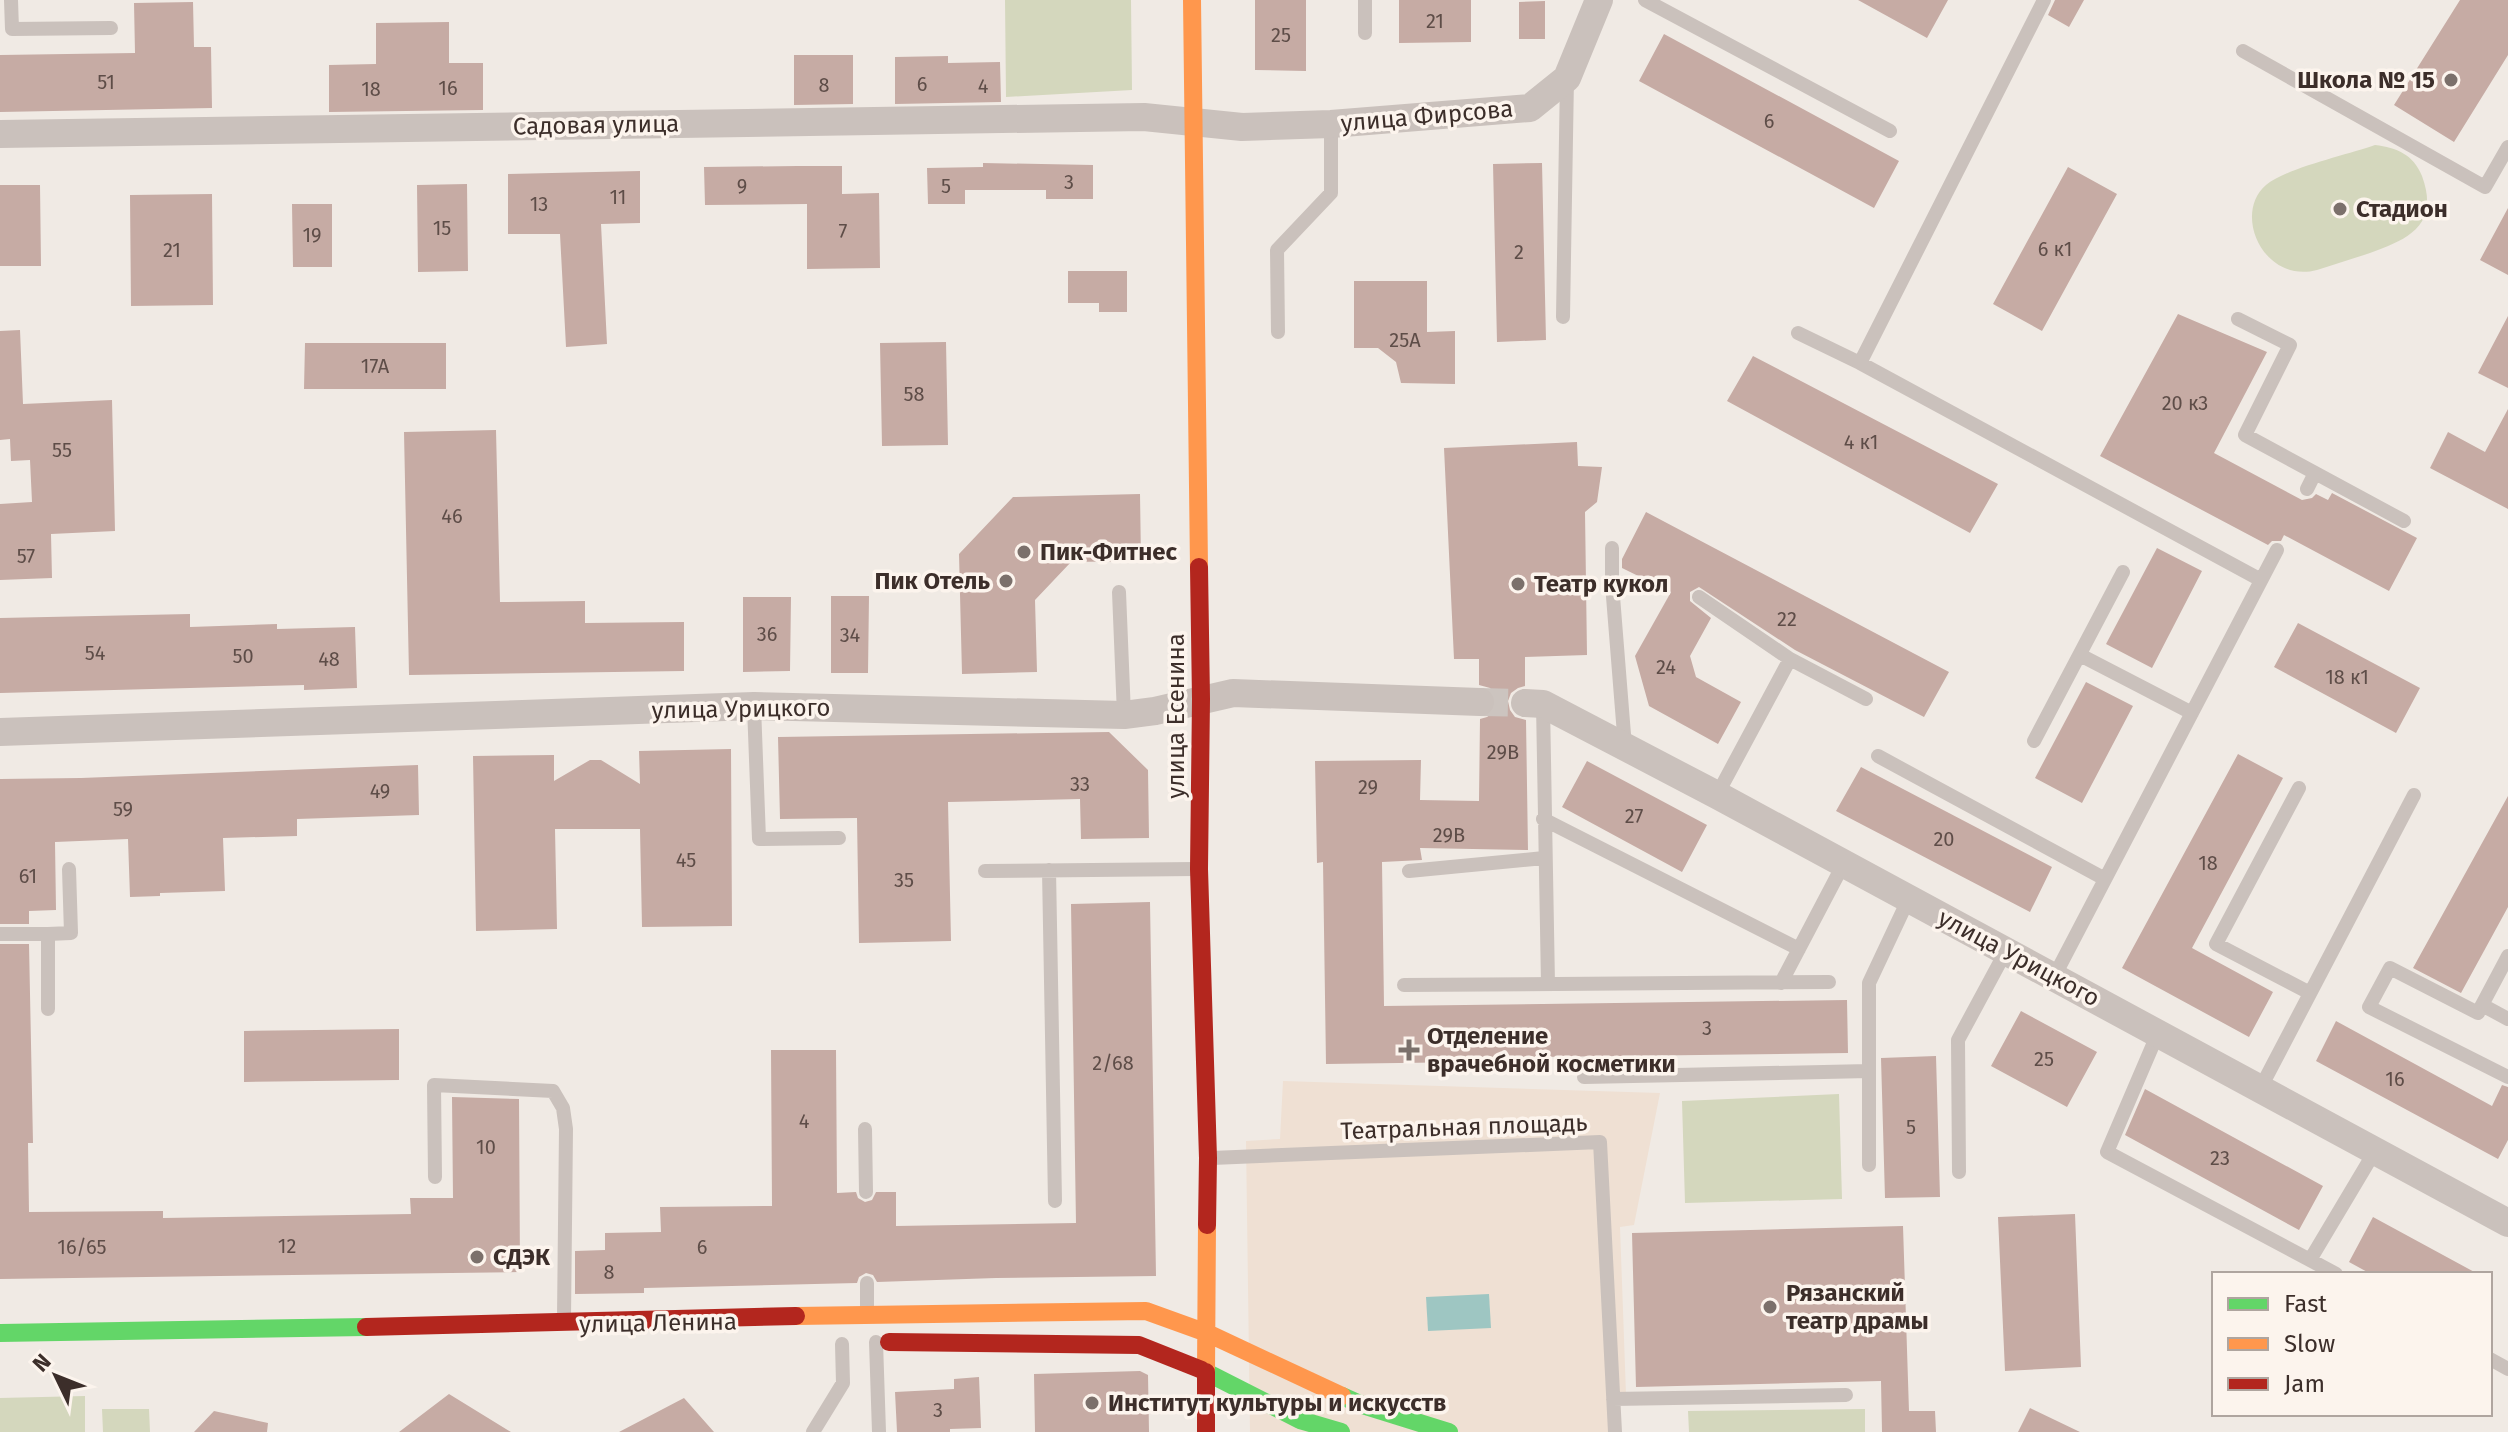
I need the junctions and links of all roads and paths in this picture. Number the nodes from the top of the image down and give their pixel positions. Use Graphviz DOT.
graph roads {
  1 [pos="11,0"];
  2 [pos="1192,0"];
  3 [pos="1365,0"];
  4 [pos="1599,0"];
  5 [pos="1645,0"];
  6 [pos="2044,0"];
  7 [pos="111,28"];
  8 [pos="1365,33"];
  9 [pos="2243,51"];
  10 [pos="1567,78"];
  11 [pos="1192,123"];
  12 [pos="1331,124"];
  13 [pos="1890,131"];
  14 [pos="0,134"];
  15 [pos="2508,147"];
  16 [pos="1563,317"];
  17 [pos="2238,319"];
  18 [pos="1278,332"];
  19 [pos="1798,333"];
  20 [pos="1860,363"];
  21 [pos="2315,473"];
  22 [pos="2307,489"];
  23 [pos="2404,521"];
  24 [pos="1612,548"];
  25 [pos="2277,550"];
  26 [pos="2123,572"];
  27 [pos="2261,580"];
  28 [pos="1119,592"];
  29 [pos="1699,597"];
  30 [pos="2080,655"];
  31 [pos="1790,659"];
  32 [pos="1201,699"];
  33 [pos="1866,699"];
  34 [pos="1480,702"];
  35 [pos="1534,704"];
  36 [pos="754,706"];
  37 [pos="2192,713"];
  38 [pos="1124,715"];
  39 [pos="0,732"];
  40 [pos="2034,741"];
  41 [pos="1625,747"];
  42 [pos="1878,756"];
  43 [pos="2299,788"];
  44 [pos="1717,795"];
  45 [pos="2414,795"];
  46 [pos="1543,819"];
  47 [pos="839,838"];
  48 [pos="1544,858"];
  49 [pos="1844,863"];
  50 [pos="69,869"];
  51 [pos="1199,869"];
  52 [pos="1049,870"];
  53 [pos="985,871"];
  54 [pos="1409,871"];
  55 [pos="2105,879"];
  56 [pos="1909,898"];
  57 [pos="0,934"];
  58 [pos="48,934"];
  59 [pos="1799,949"];
  60 [pos="2006,951"];
  61 [pos="2508,956"];
  62 [pos="2054,977"];
  63 [pos="1829,982"];
  64 [pos="1781,983"];
  65 [pos="1548,984"];
  66 [pos="1404,985"];
  67 [pos="2310,993"];
  68 [pos="2482,1005"];
  69 [pos="48,1009"];
  70 [pos="2508,1019"];
  71 [pos="2158,1033"];
  72 [pos="1869,1071"];
  73 [pos="1584,1077"];
  74 [pos="2508,1077"];
  75 [pos="2260,1089"];
  76 [pos="865,1129"];
  77 [pos="2375,1151"];
  78 [pos="1208,1158"];
  79 [pos="1869,1165"];
  80 [pos="1959,1172"];
  81 [pos="435,1177"];
  82 [pos="866,1192"];
  83 [pos="1055,1201"];
  84 [pos="2506,1217"];
  85 [pos="2310,1260"];
  86 [pos="2332,1272"];
  87 [pos="867,1283"];
  88 [pos="867,1314"];
  89 [pos="564,1323"];
  90 [pos="0,1333"];
  91 [pos="1207,1333"];
  92 [pos="876,1342"];
  93 [pos="834,1344"];
  94 [pos="1206,1372"];
  95 [pos="1846,1395"];
  96 [pos="1613,1399"];
  97 [pos="1301,1406"];
  98 [pos="813,1432"];
  99 [pos="879,1432"];
  100 [pos="1206,1432"];
  101 [pos="1341,1432"];
  102 [pos="1449,1432"];
  103 [pos="1615,1432"];
  1 -- 7 [label="lane"];
  2 -- 11 [label="main road, улица Есенина"];
  3 -- 8 [label="lane"];
  4 -- 10 [label="street, улица Фирсова"];
  5 -- 13 [label="lane"];
  6 -- 20 [label="lane"];
  9 -- 15 [label="lane"];
  10 -- 12 [label="street, улица Фирсова"];
  10 -- 16 [label="lane"];
  11 -- 12 [label="street, улица Фирсова"];
  11 -- 14 [label="street, Садовая улица"];
  11 -- 32 [label="main road, улица Есенина"];
  12 -- 18 [label="lane"];
  17 -- 21 [label="lane"];
  19 -- 20 [label="lane"];
  20 -- 27 [label="lane"];
  21 -- 22 [label="lane"];
  21 -- 23 [label="lane"];
  24 -- 41 [label="lane"];
  25 -- 27 [label="lane"];
  26 -- 30 [label="lane"];
  27 -- 37 [label="lane"];
  28 -- 38 [label="lane"];
  29 -- 31 [label="lane"];
  30 -- 37 [label="lane"];
  30 -- 40 [label="lane"];
  31 -- 33 [label="lane"];
  31 -- 44 [label="lane"];
  32 -- 34 [label="street, улица Урицкого"];
  32 -- 38 [label="street, улица Урицкого"];
  32 -- 51 [label="main road, улица Есенина"];
  35 -- 41 [label="street, улица Урицкого"];
  35 -- 46 [label="lane"];
  36 -- 38 [label="street, улица Урицкого"];
  36 -- 39 [label="street, улица Урицкого"];
  36 -- 47 [label="lane"];
  37 -- 55 [label="lane"];
  41 -- 44 [label="street, улица Урицкого"];
  42 -- 55 [label="lane"];
  43 -- 67 [label="lane"];
  44 -- 49 [label="street, улица Урицкого"];
  45 -- 67 [label="lane"];
  46 -- 48 [label="lane"];
  46 -- 59 [label="lane"];
  48 -- 54 [label="lane"];
  48 -- 65 [label="lane"];
  49 -- 56 [label="street, улица Урицкого"];
  49 -- 59 [label="lane"];
  50 -- 58 [label="lane"];
  51 -- 52 [label="lane"];
  51 -- 78 [label="main road, улица Есенина"];
  52 -- 53 [label="lane"];
  52 -- 83 [label="lane"];
  55 -- 62 [label="lane"];
  56 -- 60 [label="street, улица Урицкого"];
  56 -- 72 [label="lane"];
  57 -- 58 [label="lane"];
  58 -- 69 [label="lane"];
  59 -- 64 [label="lane"];
  60 -- 62 [label="street, улица Урицкого"];
  60 -- 80 [label="lane"];
  61 -- 68 [label="lane"];
  62 -- 71 [label="street, улица Урицкого"];
  63 -- 64 [label="lane"];
  64 -- 65 [label="lane"];
  65 -- 66 [label="lane"];
  67 -- 75 [label="lane"];
  68 -- 70 [label="lane"];
  68 -- 74 [label="lane"];
  71 -- 75 [label="street, улица Урицкого"];
  71 -- 85 [label="lane"];
  72 -- 73 [label="lane"];
  72 -- 79 [label="lane"];
  75 -- 77 [label="street, улица Урицкого"];
  76 -- 82 [label="lane"];
  77 -- 84 [label="street, улица Урицкого"];
  77 -- 85 [label="lane"];
  78 -- 91 [label="main road, улица Есенина"];
  78 -- 96 [label="lane, Театральная площадь"];
  81 -- 89 [label="lane"];
  85 -- 86 [label="lane"];
  87 -- 88 [label="lane"];
  88 -- 89 [label="main road, улица Ленина"];
  88 -- 91 [label="main road, улица Ленина"];
  89 -- 90 [label="main road, улица Ленина"];
  91 -- 94 [label="main road, улица Есенина"];
  91 -- 97 [label="main road, улица Ленина"];
  92 -- 93 [label="main road"];
  92 -- 94 [label="main road"];
  92 -- 99 [label="lane"];
  93 -- 98 [label="lane"];
  94 -- 97 [label="main road"];
  94 -- 100 [label="main road, улица Есенина"];
  95 -- 96 [label="lane"];
  96 -- 103 [label="lane, Театральная площадь"];
  97 -- 101 [label="main road"];
  97 -- 102 [label="main road"];
}
